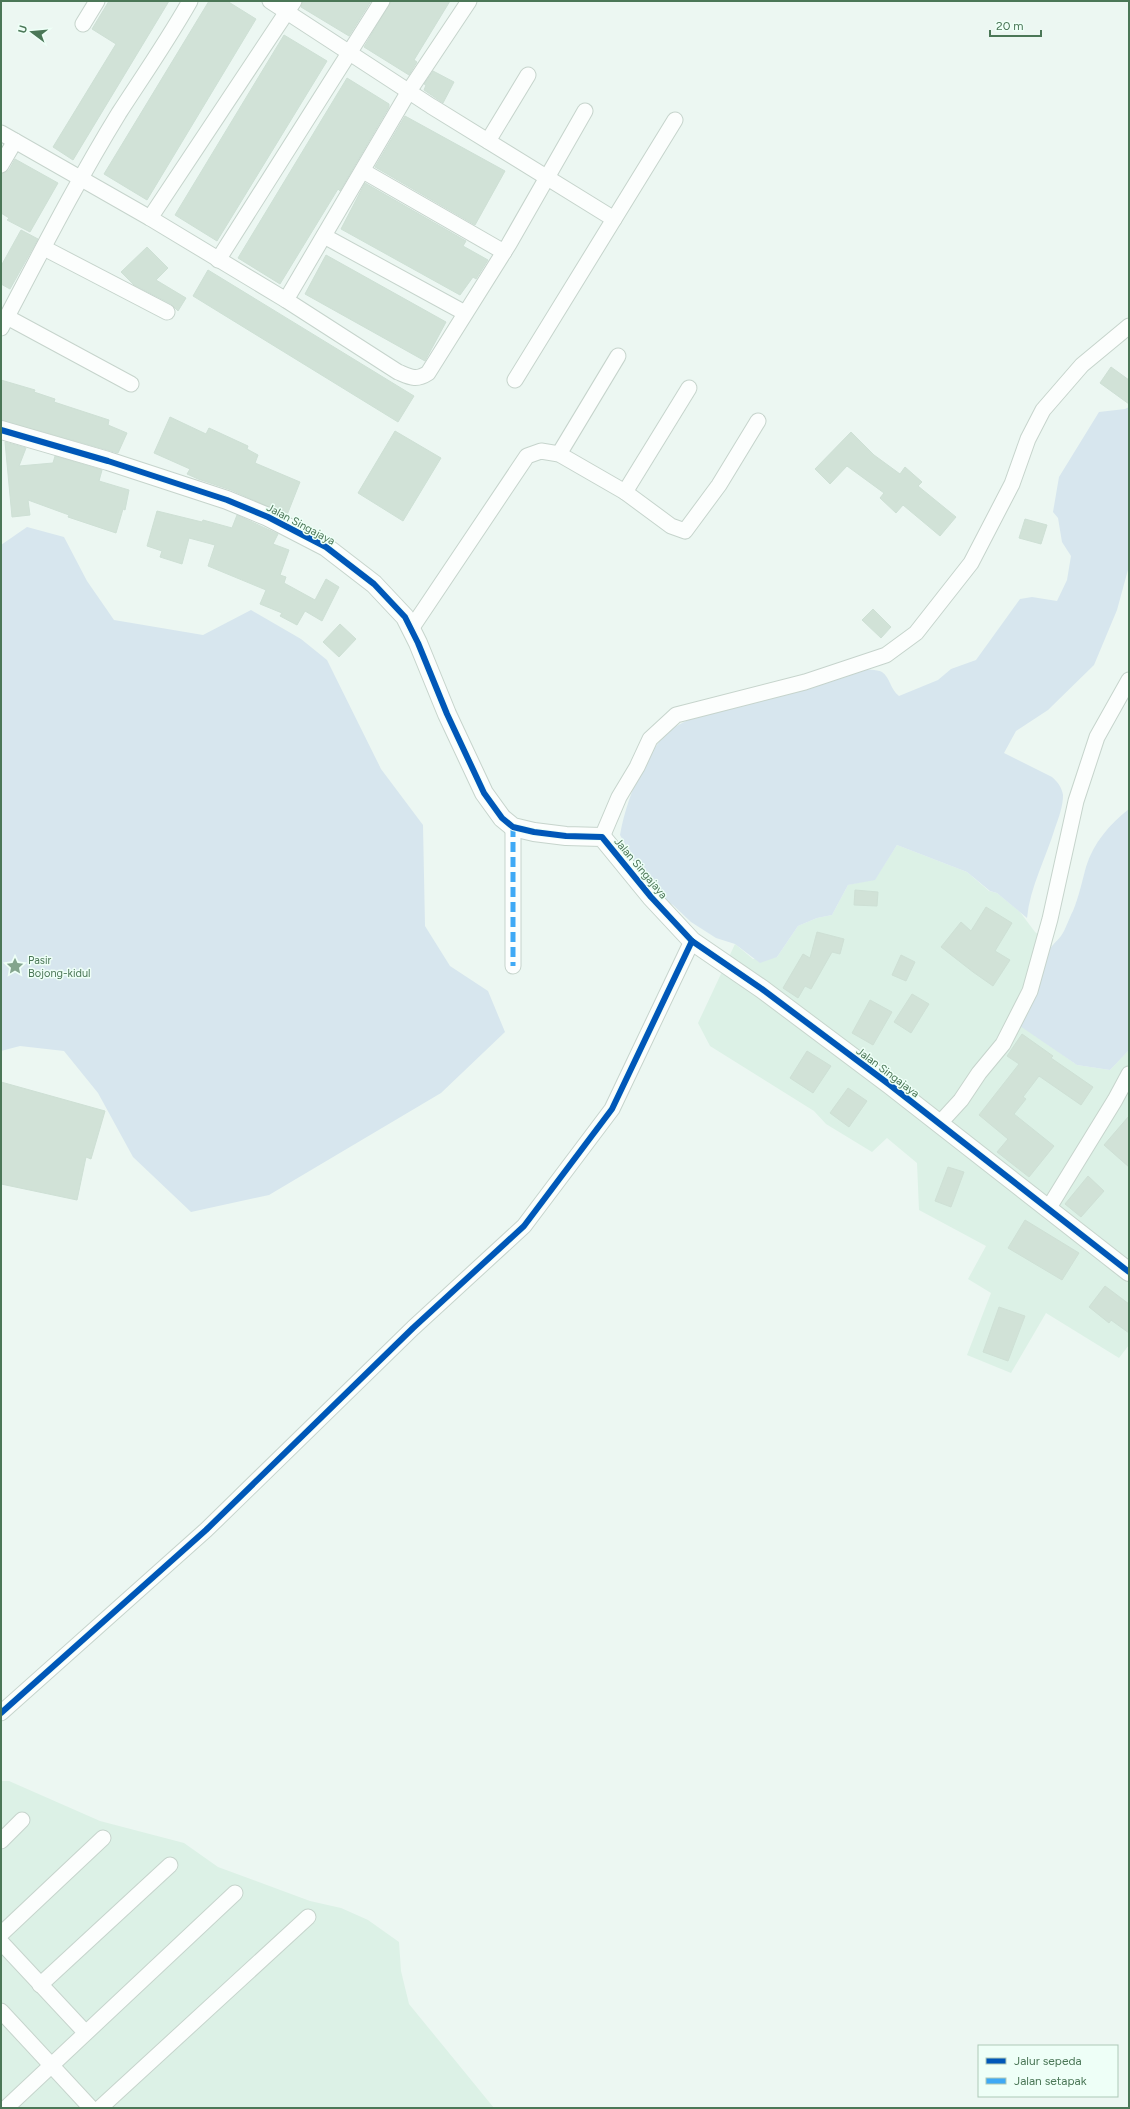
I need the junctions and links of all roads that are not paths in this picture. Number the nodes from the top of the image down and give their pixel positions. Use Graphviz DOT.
graph roads {
  1 [pos="97,1"];
  2 [pos="190,1"];
  3 [pos="270,1"];
  4 [pos="382,1"];
  5 [pos="469,1"];
  6 [pos="291,6"];
  7 [pos="83,24"];
  8 [pos="349,51"];
  9 [pos="528,75"];
  10 [pos="409,91"];
  11 [pos="585,111"];
  12 [pos="676,120"];
  13 [pos="1,133"];
  14 [pos="15,141"];
  15 [pos="488,141"];
  16 [pos="1,165"];
  17 [pos="363,171"];
  18 [pos="548,177"];
  19 [pos="81,179"];
  20 [pos="150,218"];
  21 [pos="614,219"];
  22 [pos="324,236"];
  23 [pos="44,248"];
  24 [pos="504,252"];
  25 [pos="218,260"];
  26 [pos="286,300"];
  27 [pos="167,312"];
  28 [pos="465,313"];
  29 [pos="4,323"];
  30 [pos="1129,326"];
  31 [pos="618,356"];
  32 [pos="515,380"];
  33 [pos="131,384"];
  34 [pos="689,388"];
  35 [pos="758,421"];
  36 [pos="1,430"];
  37 [pos="559,454"];
  38 [pos="625,492"];
  39 [pos="411,629"];
  40 [pos="1129,680"];
  41 [pos="513,828"];
  42 [pos="602,837"];
  43 [pos="692,941"];
  44 [pos="513,966"];
  45 [pos="1129,1074"];
  46 [pos="939,1124"];
  47 [pos="1048,1209"];
  48 [pos="1129,1272"];
  49 [pos="1,1713"];
  50 [pos="22,1820"];
  51 [pos="104,1838"];
  52 [pos="1,1840"];
  53 [pos="170,1865"];
  54 [pos="236,1893"];
  55 [pos="308,1917"];
  56 [pos="1,1934"];
  57 [pos="1,1942"];
  58 [pos="40,1985"];
  59 [pos="3,2018"];
  60 [pos="85,2032"];
  61 [pos="51,2065"];
  62 [pos="6,2108"];
  63 [pos="91,2108"];
  64 [pos="100,2108"];
  1 -- 7 [label="street"];
  2 -- 19 [label="street"];
  3 -- 6 [label="street"];
  4 -- 8 [label="street"];
  5 -- 10 [label="street"];
  6 -- 8 [label="street"];
  6 -- 20 [label="street"];
  8 -- 10 [label="street"];
  8 -- 25 [label="street"];
  9 -- 15 [label="street"];
  10 -- 15 [label="street"];
  10 -- 17 [label="street"];
  11 -- 18 [label="street"];
  12 -- 21 [label="street"];
  13 -- 14 [label="street"];
  14 -- 16 [label="street"];
  14 -- 19 [label="street"];
  15 -- 18 [label="street"];
  17 -- 22 [label="street"];
  17 -- 24 [label="street"];
  18 -- 21 [label="street"];
  18 -- 24 [label="street"];
  19 -- 20 [label="street"];
  19 -- 23 [label="street"];
  20 -- 25 [label="street"];
  21 -- 32 [label="street"];
  22 -- 26 [label="street"];
  22 -- 28 [label="street"];
  23 -- 27 [label="street"];
  23 -- 29 [label="street"];
  24 -- 28 [label="street"];
  25 -- 26 [label="street"];
  26 -- 28 [label="street"];
  29 -- 33 [label="street"];
  30 -- 42 [label="street"];
  31 -- 37 [label="street"];
  34 -- 38 [label="street"];
  35 -- 38 [label="street"];
  36 -- 39 [label="street, Jalan Singajaya"];
  37 -- 38 [label="street"];
  37 -- 39 [label="street"];
  39 -- 41 [label="street, Jalan Singajaya"];
  40 -- 46 [label="street"];
  41 -- 42 [label="street, Jalan Singajaya"];
  41 -- 44 [label="street"];
  42 -- 43 [label="street, Jalan Singajaya"];
  43 -- 46 [label="street, Jalan Singajaya"];
  43 -- 49 [label="street"];
  45 -- 47 [label="street"];
  46 -- 47 [label="street, Jalan Singajaya"];
  47 -- 48 [label="street, Jalan Singajaya"];
  50 -- 52 [label="street"];
  51 -- 56 [label="street"];
  53 -- 58 [label="street"];
  54 -- 60 [label="street"];
  55 -- 64 [label="street"];
  57 -- 58 [label="street"];
  58 -- 60 [label="street"];
  59 -- 61 [label="street"];
  60 -- 61 [label="street"];
  61 -- 62 [label="street"];
  61 -- 63 [label="street"];
}
